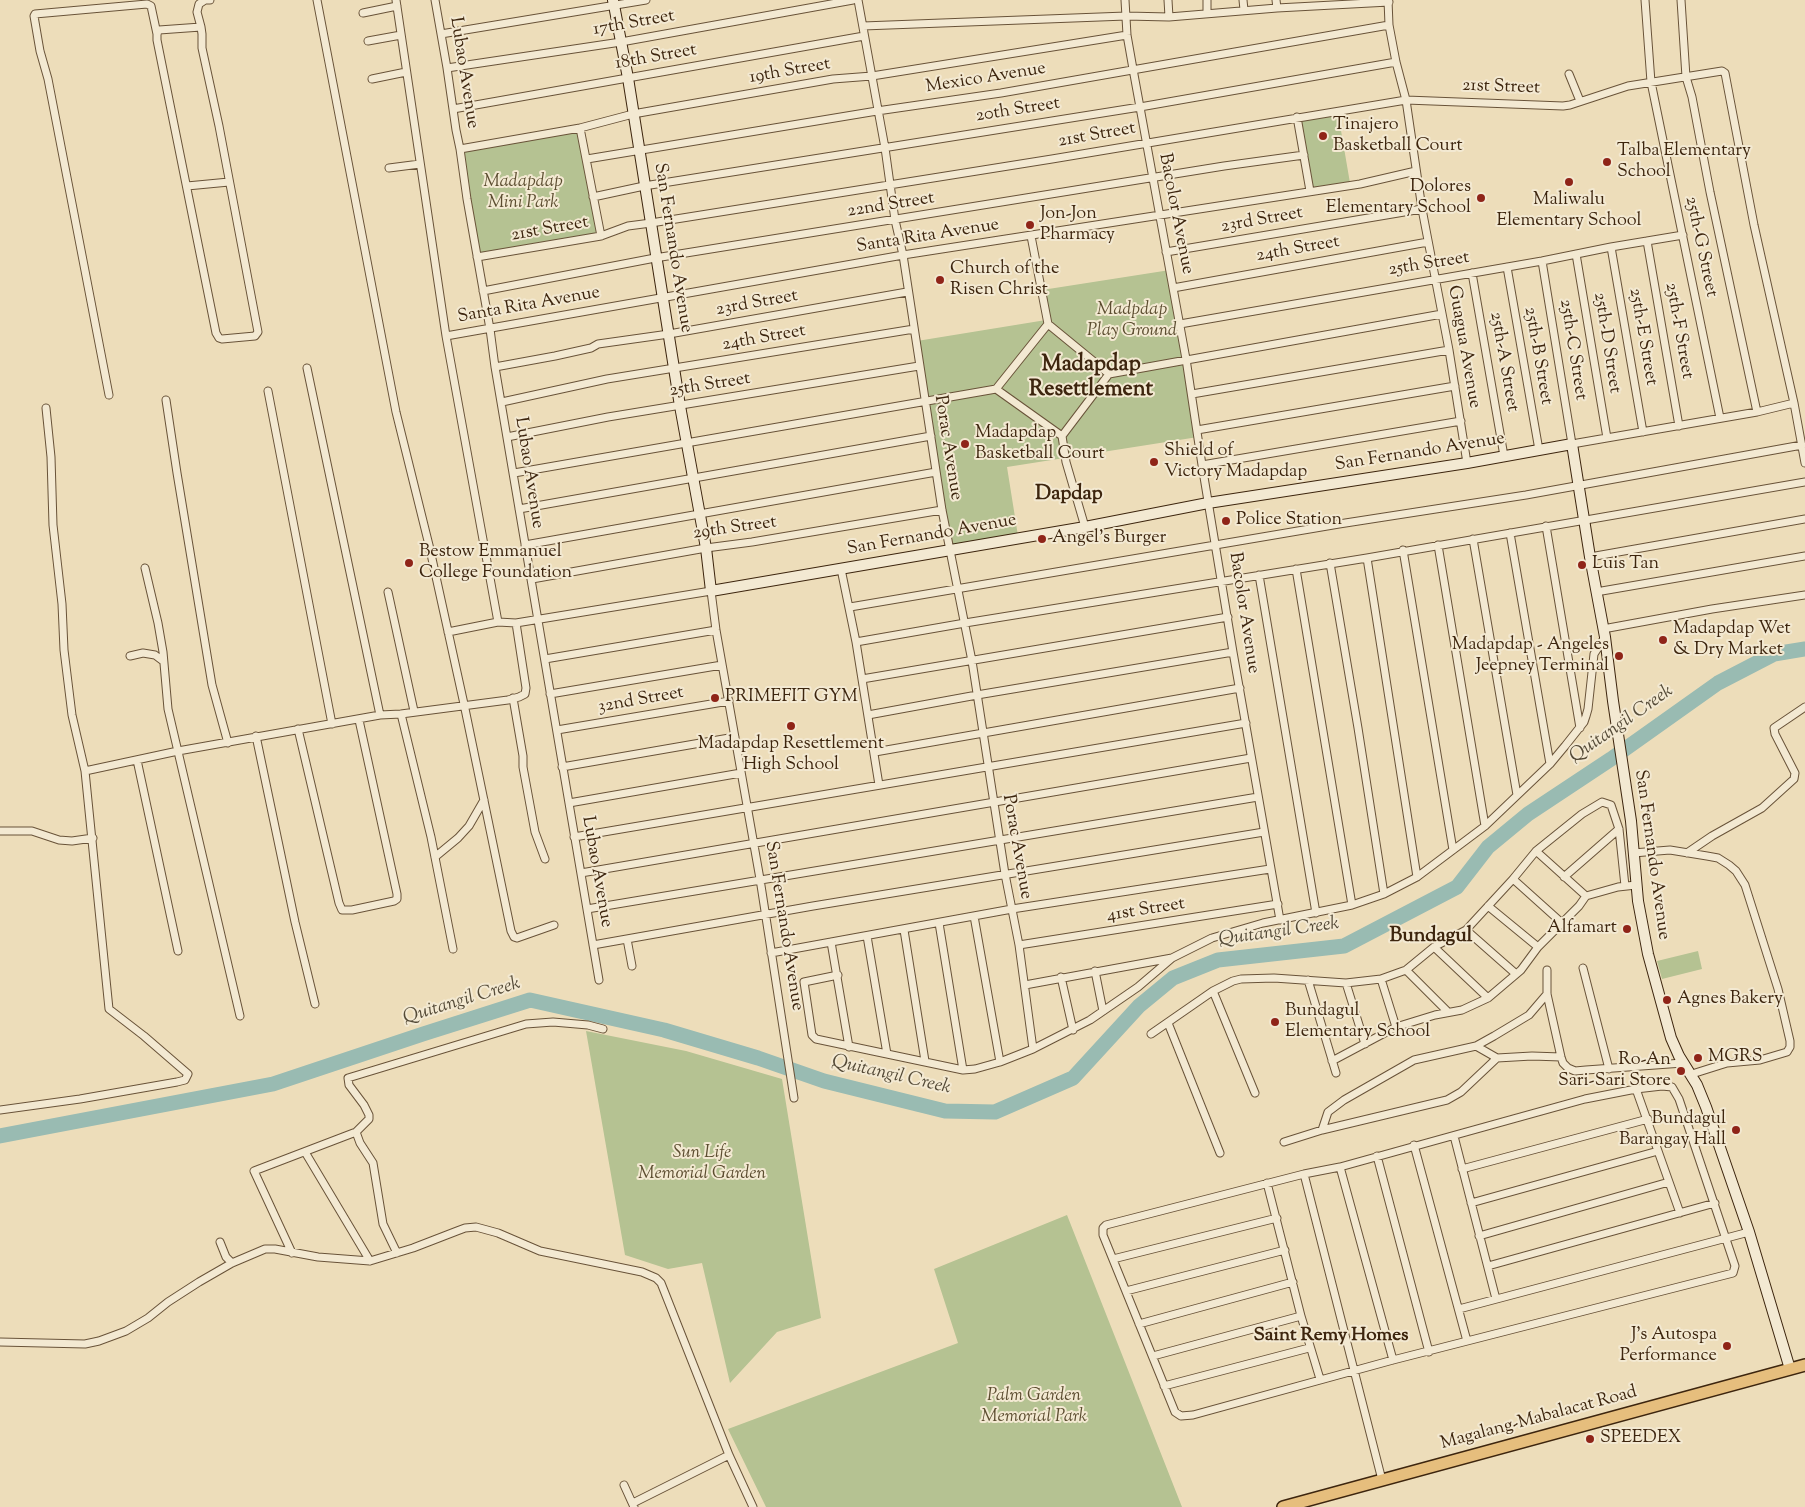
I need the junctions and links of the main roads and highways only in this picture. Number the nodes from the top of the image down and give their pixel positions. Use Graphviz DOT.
graph roads {
  1 [pos="614,3"];
  2 [pos="1805,1365"];
  3 [pos="1790,1369"];
  4 [pos="1283,1507"];
  1 -- 3 [label="main road, San Fernando Avenue"];
  2 -- 3 [label="main road, Magalang-Mabalacat Road"];
  3 -- 4 [label="main road, Magalang-Mabalacat Road"];
}
